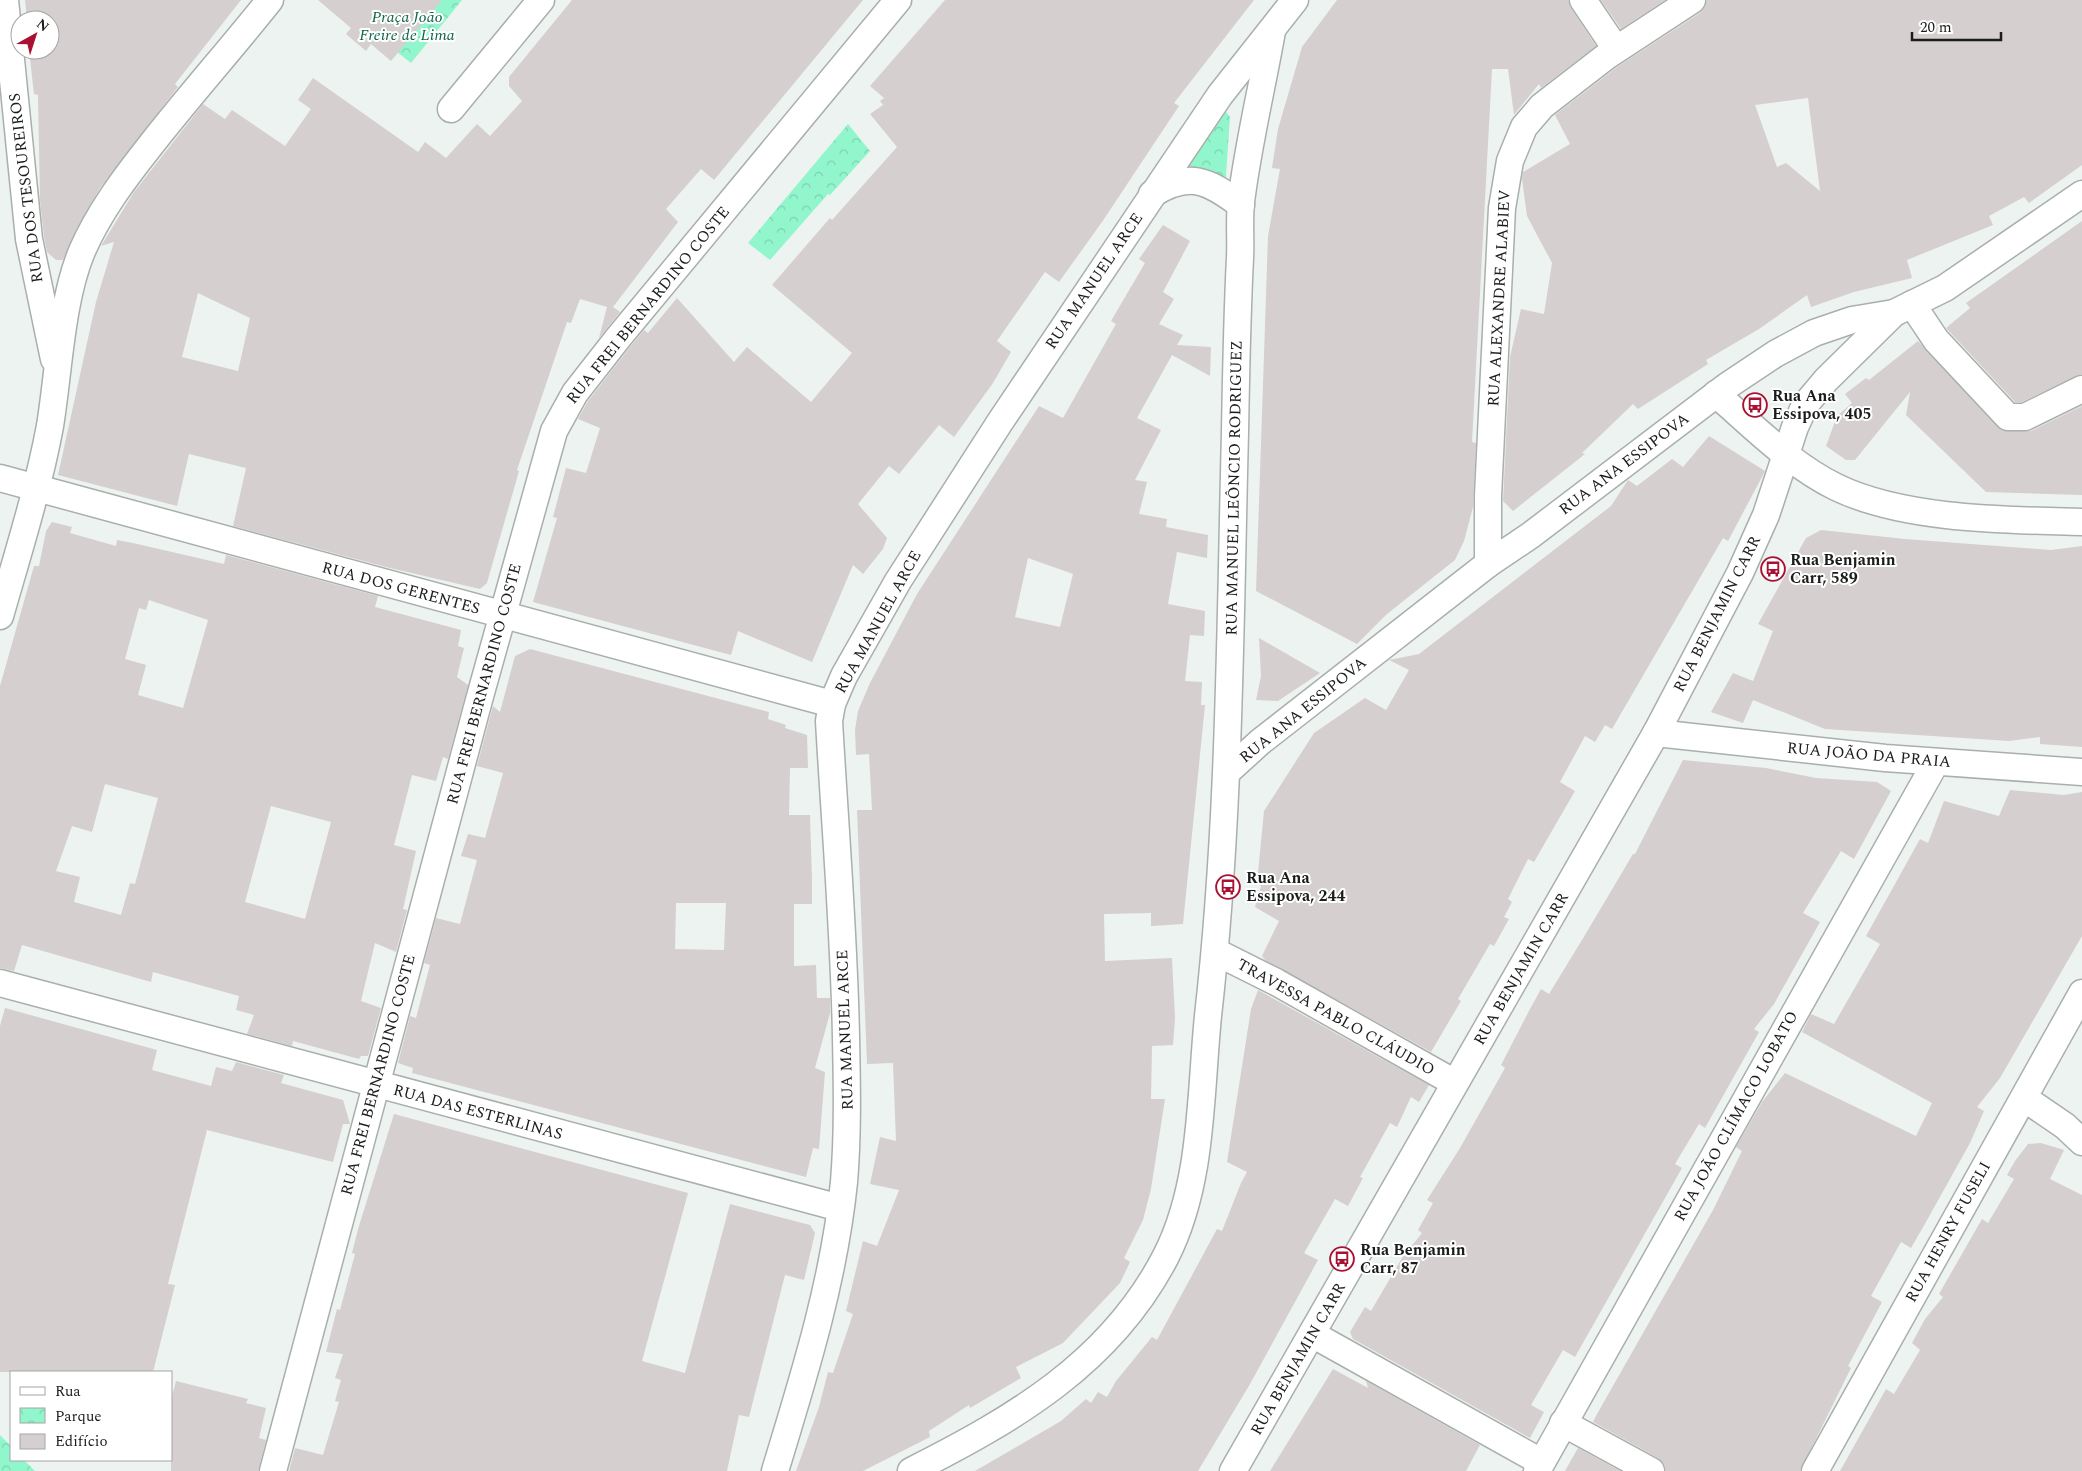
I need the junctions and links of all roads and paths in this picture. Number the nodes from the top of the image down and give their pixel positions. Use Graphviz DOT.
graph roads {
  1 [pos="5,0"];
  2 [pos="270,0"];
  3 [pos="541,0"];
  4 [pos="898,0"];
  5 [pos="1295,0"];
  6 [pos="1583,0"];
  7 [pos="1692,0"];
  8 [pos="1273,28"];
  9 [pos="1616,49"];
  10 [pos="451,109"];
  11 [pos="1152,194"];
  12 [pos="2082,194"];
  13 [pos="1241,205"];
  14 [pos="1903,309"];
  15 [pos="58,375"];
  16 [pos="2082,389"];
  17 [pos="1716,394"];
  18 [pos="1787,455"];
  19 [pos="0,478"];
  20 [pos="35,488"];
  21 [pos="2082,522"];
  22 [pos="1488,564"];
  23 [pos="0,616"];
  24 [pos="502,616"];
  25 [pos="832,704"];
  26 [pos="1656,734"];
  27 [pos="1936,762"];
  28 [pos="1227,772"];
  29 [pos="2082,772"];
  30 [pos="1216,952"];
  31 [pos="0,983"];
  32 [pos="2082,993"];
  33 [pos="1456,1083"];
  34 [pos="376,1084"];
  35 [pos="2024,1098"];
  36 [pos="2082,1142"];
  37 [pos="840,1208"];
  38 [pos="1312,1334"];
  39 [pos="1563,1423"];
  40 [pos="1539,1467"];
  41 [pos="915,1470"];
  42 [pos="274,1471"];
  43 [pos="775,1471"];
  44 [pos="1233,1471"];
  45 [pos="1651,1471"];
  46 [pos="1815,1471"];
  1 -- 15 [label="street, RUA DOS TESOUREIROS"];
  2 -- 15 [label="street"];
  3 -- 10 [label="street"];
  4 -- 24 [label="street, RUA FREI BERNARDINO COSTE"];
  5 -- 8 [label="street, RUA MANUEL ARCE"];
  6 -- 9 [label="street"];
  7 -- 9 [label="street, RUA ALEXANDRE ALABIEV"];
  8 -- 11 [label="street, RUA MANUEL ARCE"];
  8 -- 13 [label="street, RUA MANUEL LEÔNCIO RODRIGUEZ"];
  9 -- 22 [label="street, RUA ALEXANDRE ALABIEV"];
  11 -- 13 [label="street"];
  11 -- 25 [label="street, RUA MANUEL ARCE"];
  12 -- 14 [label="street"];
  13 -- 28 [label="street, RUA MANUEL LEÔNCIO RODRIGUEZ"];
  14 -- 16 [label="street"];
  14 -- 17 [label="street, RUA ANA ESSIPOVA"];
  14 -- 18 [label="street, RUA BENJAMIN CARR"];
  15 -- 20 [label="street"];
  17 -- 18 [label="street"];
  17 -- 22 [label="street, RUA ANA ESSIPOVA"];
  18 -- 21 [label="street"];
  18 -- 26 [label="street, RUA BENJAMIN CARR"];
  19 -- 20 [label="street, RUA DOS GERENTES"];
  20 -- 23 [label="street"];
  20 -- 24 [label="street, RUA DOS GERENTES"];
  22 -- 28 [label="street, RUA ANA ESSIPOVA"];
  24 -- 25 [label="street, RUA DOS GERENTES"];
  24 -- 34 [label="street, RUA FREI BERNARDINO COSTE"];
  25 -- 37 [label="street, RUA MANUEL ARCE"];
  26 -- 27 [label="street, RUA JOÃO DA PRAIA"];
  26 -- 33 [label="street, RUA BENJAMIN CARR"];
  27 -- 29 [label="street, RUA JOÃO DA PRAIA"];
  27 -- 39 [label="street, RUA JOÃO CLÍMACO LOBATO"];
  28 -- 30 [label="street, RUA ANA ESSIPOVA"];
  30 -- 33 [label="street, TRAVESSA PABLO CLÁUDIO"];
  30 -- 41 [label="street, RUA ANA ESSIPOVA"];
  31 -- 34 [label="street, RUA DAS ESTERLINAS"];
  32 -- 35 [label="street, RUA HENRY FUSELI"];
  33 -- 38 [label="street, RUA BENJAMIN CARR"];
  34 -- 37 [label="street, RUA DAS ESTERLINAS"];
  34 -- 42 [label="street, RUA FREI BERNARDINO COSTE"];
  35 -- 36 [label="street"];
  35 -- 46 [label="street, RUA HENRY FUSELI"];
  37 -- 43 [label="street, RUA MANUEL ARCE"];
  38 -- 40 [label="street"];
  38 -- 44 [label="street, RUA BENJAMIN CARR"];
  39 -- 40 [label="street, RUA JOÃO CLÍMACO LOBATO"];
  39 -- 45 [label="street"];
}
